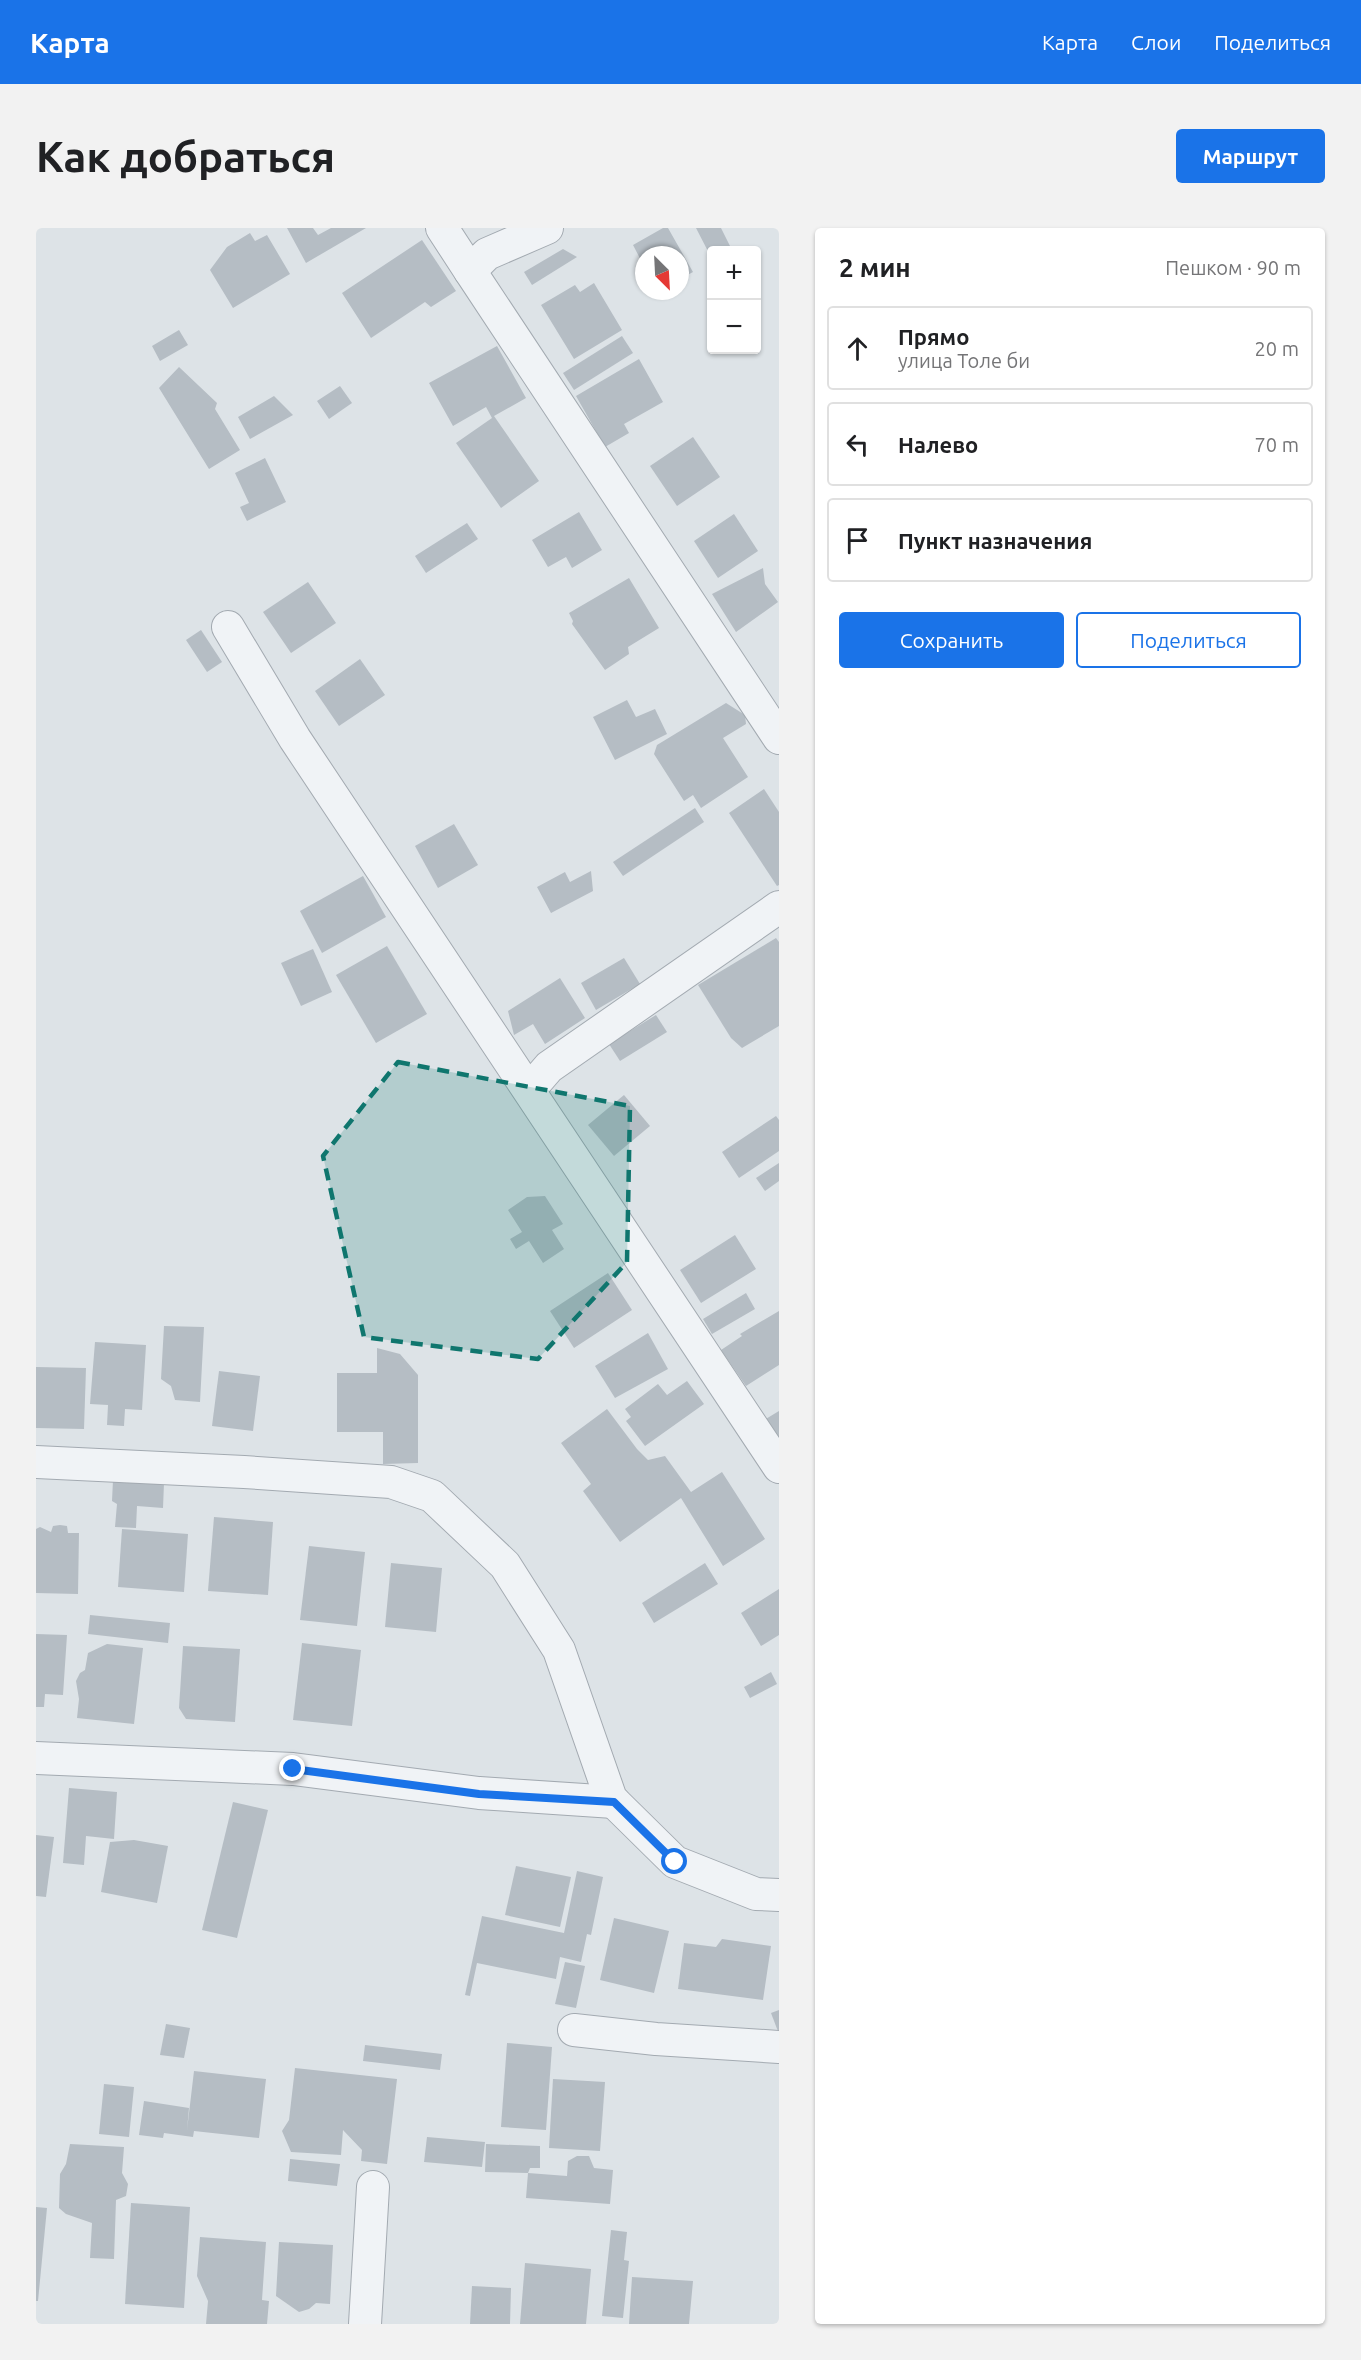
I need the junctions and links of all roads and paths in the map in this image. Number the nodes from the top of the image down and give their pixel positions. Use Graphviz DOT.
graph roads {
  1 [pos="442,228"];
  2 [pos="547,228"];
  3 [pos="470,272"];
  4 [pos="228,627"];
  5 [pos="779,738"];
  6 [pos="779,907"];
  7 [pos="530,1089"];
  8 [pos="36,1462"];
  9 [pos="779,1467"];
  10 [pos="36,1758"];
  11 [pos="613,1800"];
  12 [pos="779,1895"];
  13 [pos="574,2030"];
  14 [pos="779,2047"];
  15 [pos="373,2187"];
  16 [pos="365,2324"];
  1 -- 3 [label="street"];
  2 -- 3 [label="street"];
  3 -- 5 [label="street"];
  4 -- 7 [label="street"];
  6 -- 7 [label="street"];
  7 -- 9 [label="street"];
  8 -- 11 [label="street"];
  10 -- 11 [label="street"];
  11 -- 12 [label="street"];
  13 -- 14 [label="street"];
  15 -- 16 [label="street"];
}
